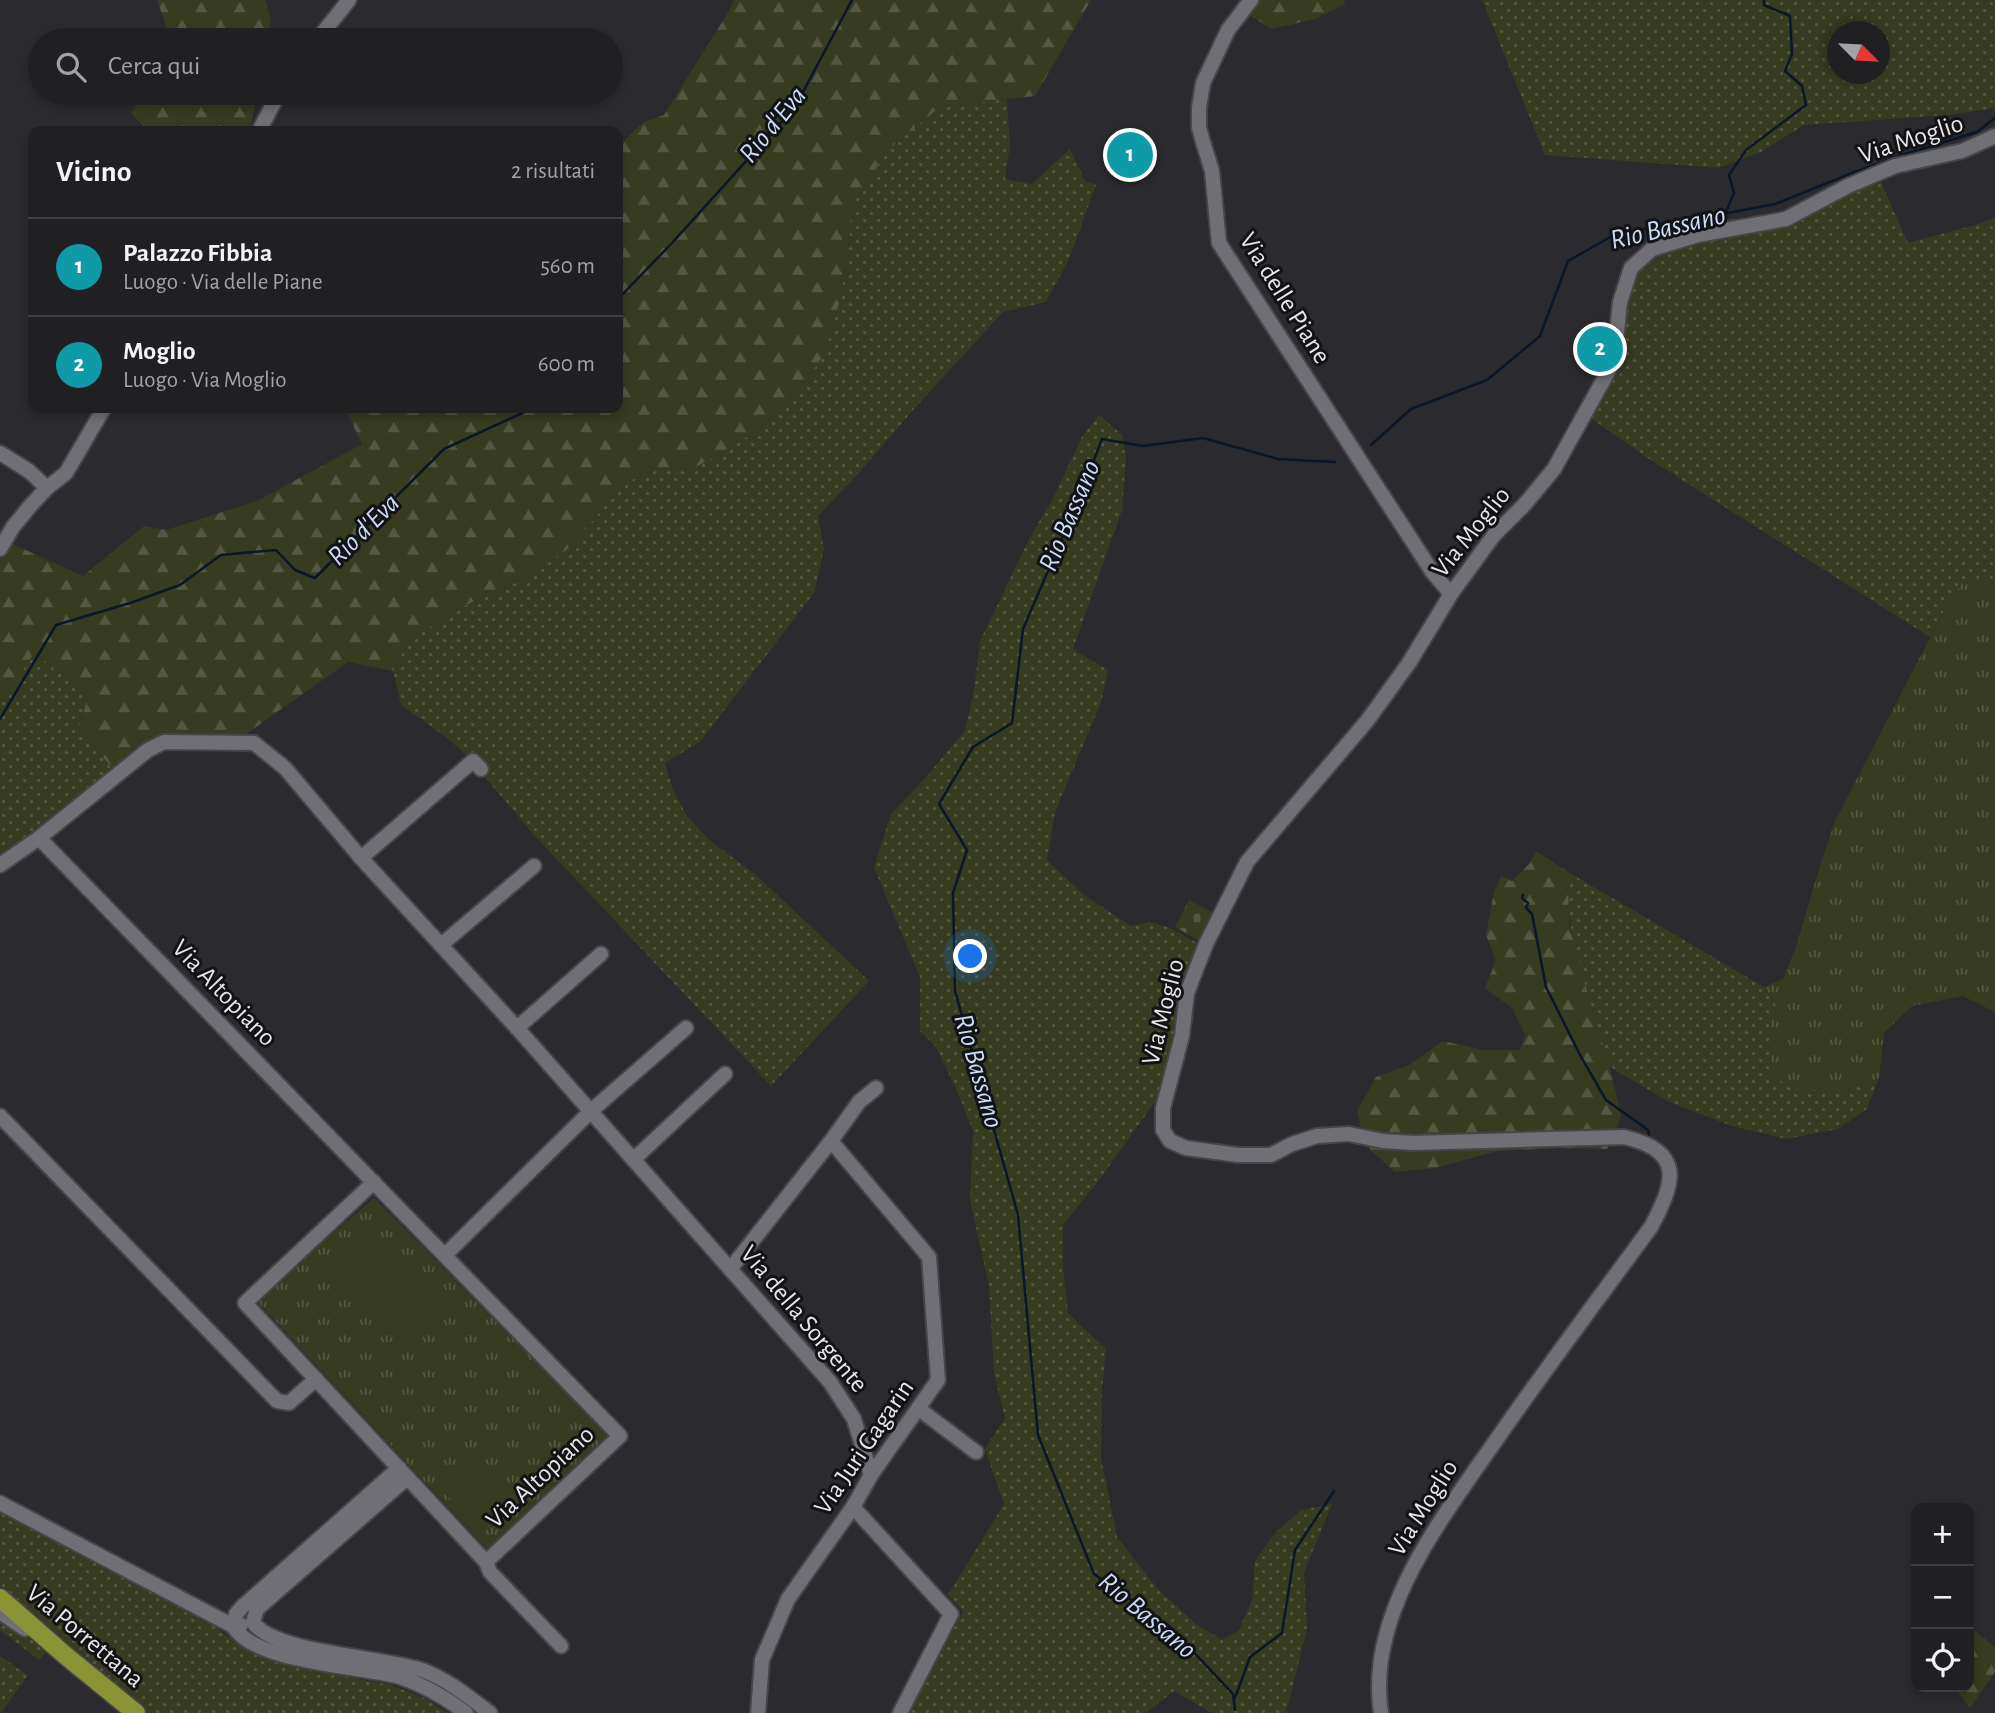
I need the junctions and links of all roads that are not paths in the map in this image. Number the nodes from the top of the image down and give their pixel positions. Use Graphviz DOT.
graph roads {
  1 [pos="349,0"];
  2 [pos="1251,0"];
  3 [pos="327,28"];
  4 [pos="273,105"];
  5 [pos="262,126"];
  6 [pos="1995,136"];
  7 [pos="101,413"];
  8 [pos="0,453"];
  9 [pos="47,488"];
  10 [pos="0,549"];
  11 [pos="1451,594"];
  12 [pos="481,769"];
  13 [pos="39,838"];
  14 [pos="361,858"];
  15 [pos="0,865"];
  16 [pos="534,866"];
  17 [pos="441,945"];
  18 [pos="601,954"];
  19 [pos="517,1028"];
  20 [pos="686,1028"];
  21 [pos="725,1074"];
  22 [pos="876,1088"];
  23 [pos="592,1111"];
  24 [pos="0,1116"];
  25 [pos="831,1141"];
  26 [pos="634,1159"];
  27 [pos="374,1182"];
  28 [pos="445,1255"];
  29 [pos="731,1269"];
  30 [pos="316,1379"];
  31 [pos="919,1409"];
  32 [pos="976,1452"];
  33 [pos="403,1473"];
  34 [pos="871,1475"];
  35 [pos="0,1503"];
  36 [pos="853,1507"];
  37 [pos="486,1562"];
  38 [pos="0,1598"];
  39 [pos="0,1612"];
  40 [pos="253,1622"];
  41 [pos="233,1626"];
  42 [pos="46,1638"];
  43 [pos="561,1646"];
  44 [pos="136,1713"];
  45 [pos="466,1713"];
  46 [pos="491,1713"];
  47 [pos="758,1713"];
  48 [pos="900,1713"];
  49 [pos="1381,1713"];
  1 -- 3 [label="street"];
  2 -- 11 [label="street, Via delle Piane"];
  4 -- 5 [label="street"];
  6 -- 11 [label="street, Via Moglio"];
  7 -- 9 [label="street"];
  8 -- 9 [label="street"];
  9 -- 10 [label="street"];
  11 -- 49 [label="street, Via Moglio"];
  12 -- 14 [label="street"];
  13 -- 14 [label="street"];
  13 -- 15 [label="street"];
  13 -- 27 [label="street, Via Altopiano"];
  14 -- 17 [label="street"];
  16 -- 17 [label="street"];
  17 -- 19 [label="street"];
  18 -- 19 [label="street"];
  19 -- 23 [label="street"];
  20 -- 23 [label="street"];
  21 -- 26 [label="street"];
  22 -- 25 [label="street"];
  23 -- 26 [label="street"];
  23 -- 28 [label="street"];
  24 -- 30 [label="street"];
  25 -- 29 [label="street"];
  25 -- 31 [label="street, Via Juri Gagarin"];
  26 -- 29 [label="street, Via della Sorgente"];
  27 -- 28 [label="street, Via Altopiano"];
  27 -- 30 [label="street, Via Altopiano"];
  28 -- 37 [label="street, Via Altopiano"];
  29 -- 34 [label="street, Via della Sorgente"];
  30 -- 33 [label="street, Via Altopiano"];
  31 -- 32 [label="street"];
  31 -- 34 [label="street, Via Juri Gagarin"];
  33 -- 37 [label="street, Via Altopiano"];
  33 -- 40 [label="street"];
  33 -- 41 [label="street"];
  34 -- 36 [label="street, Via Juri Gagarin"];
  35 -- 41 [label="street"];
  36 -- 47 [label="street, Via Juri Gagarin"];
  36 -- 48 [label="street"];
  37 -- 43 [label="street"];
  38 -- 42 [label="main road, Via Porrettana"];
  39 -- 42 [label="street"];
  40 -- 41 [label="street"];
  40 -- 46 [label="street"];
  41 -- 45 [label="street"];
  42 -- 44 [label="main road, Via Porrettana"];
}
